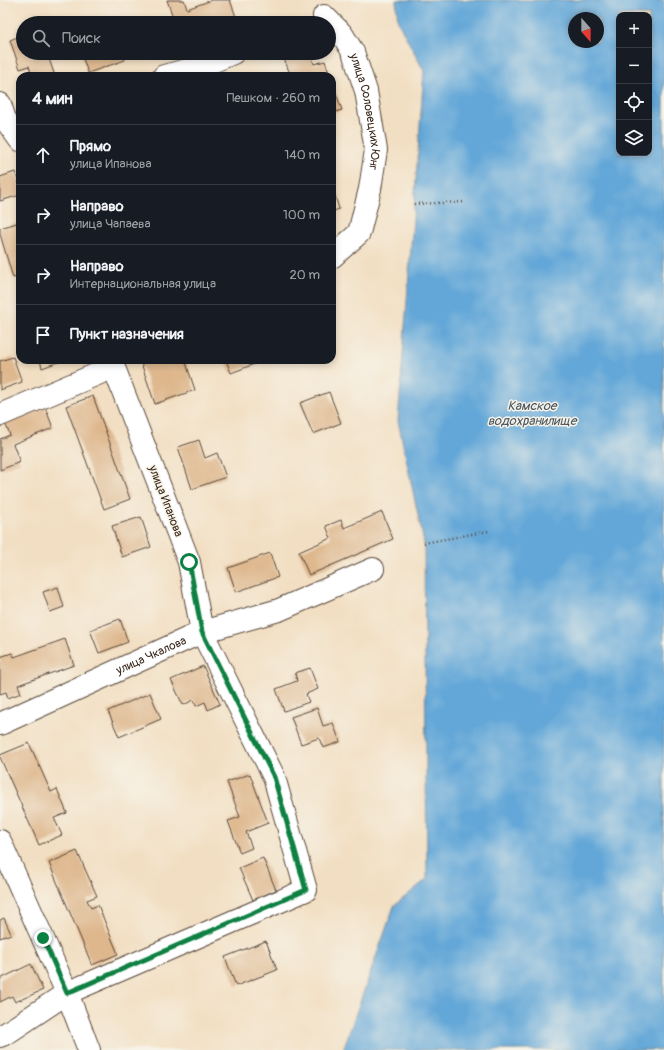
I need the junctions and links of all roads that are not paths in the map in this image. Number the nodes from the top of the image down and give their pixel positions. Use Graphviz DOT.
graph roads {
  1 [pos="336,29"];
  2 [pos="216,60"];
  3 [pos="179,72"];
  4 [pos="6,115"];
  5 [pos="16,133"];
  6 [pos="336,254"];
  7 [pos="111,364"];
  8 [pos="113,364"];
  9 [pos="0,415"];
  10 [pos="373,569"];
  11 [pos="202,632"];
  12 [pos="0,724"];
  13 [pos="0,841"];
  14 [pos="67,993"];
  15 [pos="0,1036"];
  16 [pos="89,1050"];
  1 -- 6 [label="street, улица Соловецких Юнг"];
  2 -- 3 [label="street"];
  4 -- 5 [label="street"];
  7 -- 9 [label="street"];
  8 -- 11 [label="street, улица Ипанова"];
  10 -- 11 [label="street, улица Чкалова"];
  11 -- 12 [label="street, улица Чкалова"];
  11 -- 14 [label="street, улица Ипанова"];
  13 -- 14 [label="street"];
  14 -- 15 [label="street"];
  14 -- 16 [label="street"];
}
